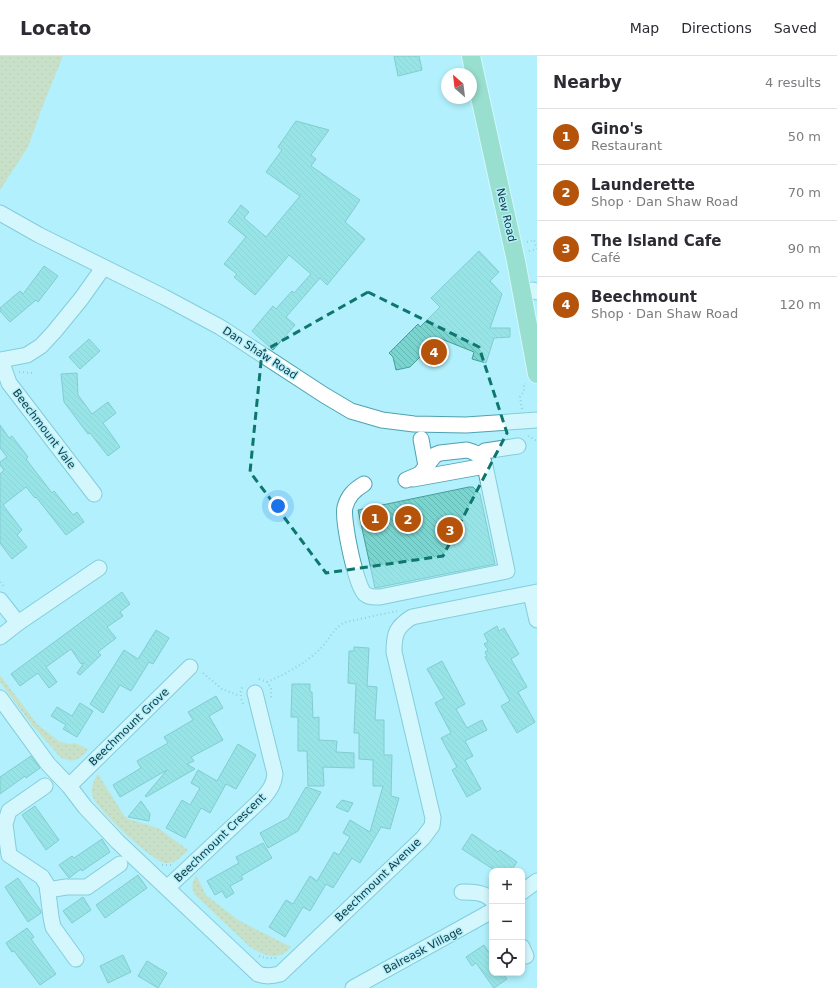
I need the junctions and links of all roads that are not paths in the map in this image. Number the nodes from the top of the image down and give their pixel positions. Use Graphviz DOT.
graph roads {
  1 [pos="471,56"];
  2 [pos="0,213"];
  3 [pos="103,268"];
  4 [pos="530,292"];
  5 [pos="1,360"];
  6 [pos="535,376"];
  7 [pos="537,420"];
  8 [pos="421,439"];
  9 [pos="522,440"];
  10 [pos="482,461"];
  11 [pos="426,466"];
  12 [pos="364,484"];
  13 [pos="94,494"];
  14 [pos="99,568"];
  15 [pos="534,593"];
  16 [pos="4,595"];
  17 [pos="537,620"];
  18 [pos="18,623"];
  19 [pos="0,637"];
  20 [pos="199,672"];
  21 [pos="252,685"];
  22 [pos="0,698"];
  23 [pos="45,786"];
  24 [pos="69,786"];
  25 [pos="4,858"];
  26 [pos="120,864"];
  27 [pos="537,881"];
  28 [pos="167,888"];
  29 [pos="48,890"];
  30 [pos="525,890"];
  31 [pos="462,892"];
  32 [pos="489,897"];
  33 [pos="489,914"];
  34 [pos="76,959"];
  35 [pos="353,988"];
  1 -- 4 [label="main road, New Road"];
  2 -- 3 [label="street, Dan Shaw Road"];
  3 -- 5 [label="street, Beechmount Vale"];
  3 -- 7 [label="street, Dan Shaw Road"];
  4 -- 6 [label="main road, New Road"];
  5 -- 13 [label="street, Beechmount Vale"];
  8 -- 11 [label="street"];
  9 -- 10 [label="street"];
  10 -- 11 [label="street"];
  10 -- 11 [label="street"];
  10 -- 12 [label="street"];
  14 -- 18 [label="street"];
  15 -- 17 [label="street"];
  15 -- 28 [label="street, Beechmount Avenue"];
  16 -- 18 [label="street"];
  18 -- 19 [label="street"];
  20 -- 24 [label="street, Beechmount Grove"];
  21 -- 28 [label="street, Beechmount Crescent"];
  22 -- 24 [label="street, Beechmount Avenue"];
  23 -- 25 [label="street"];
  24 -- 28 [label="street, Beechmount Avenue"];
  25 -- 29 [label="street"];
  26 -- 29 [label="street"];
  27 -- 30 [label="street"];
  29 -- 34 [label="street"];
  31 -- 32 [label="street"];
  33 -- 35 [label="street, Balreask Village"];
}
